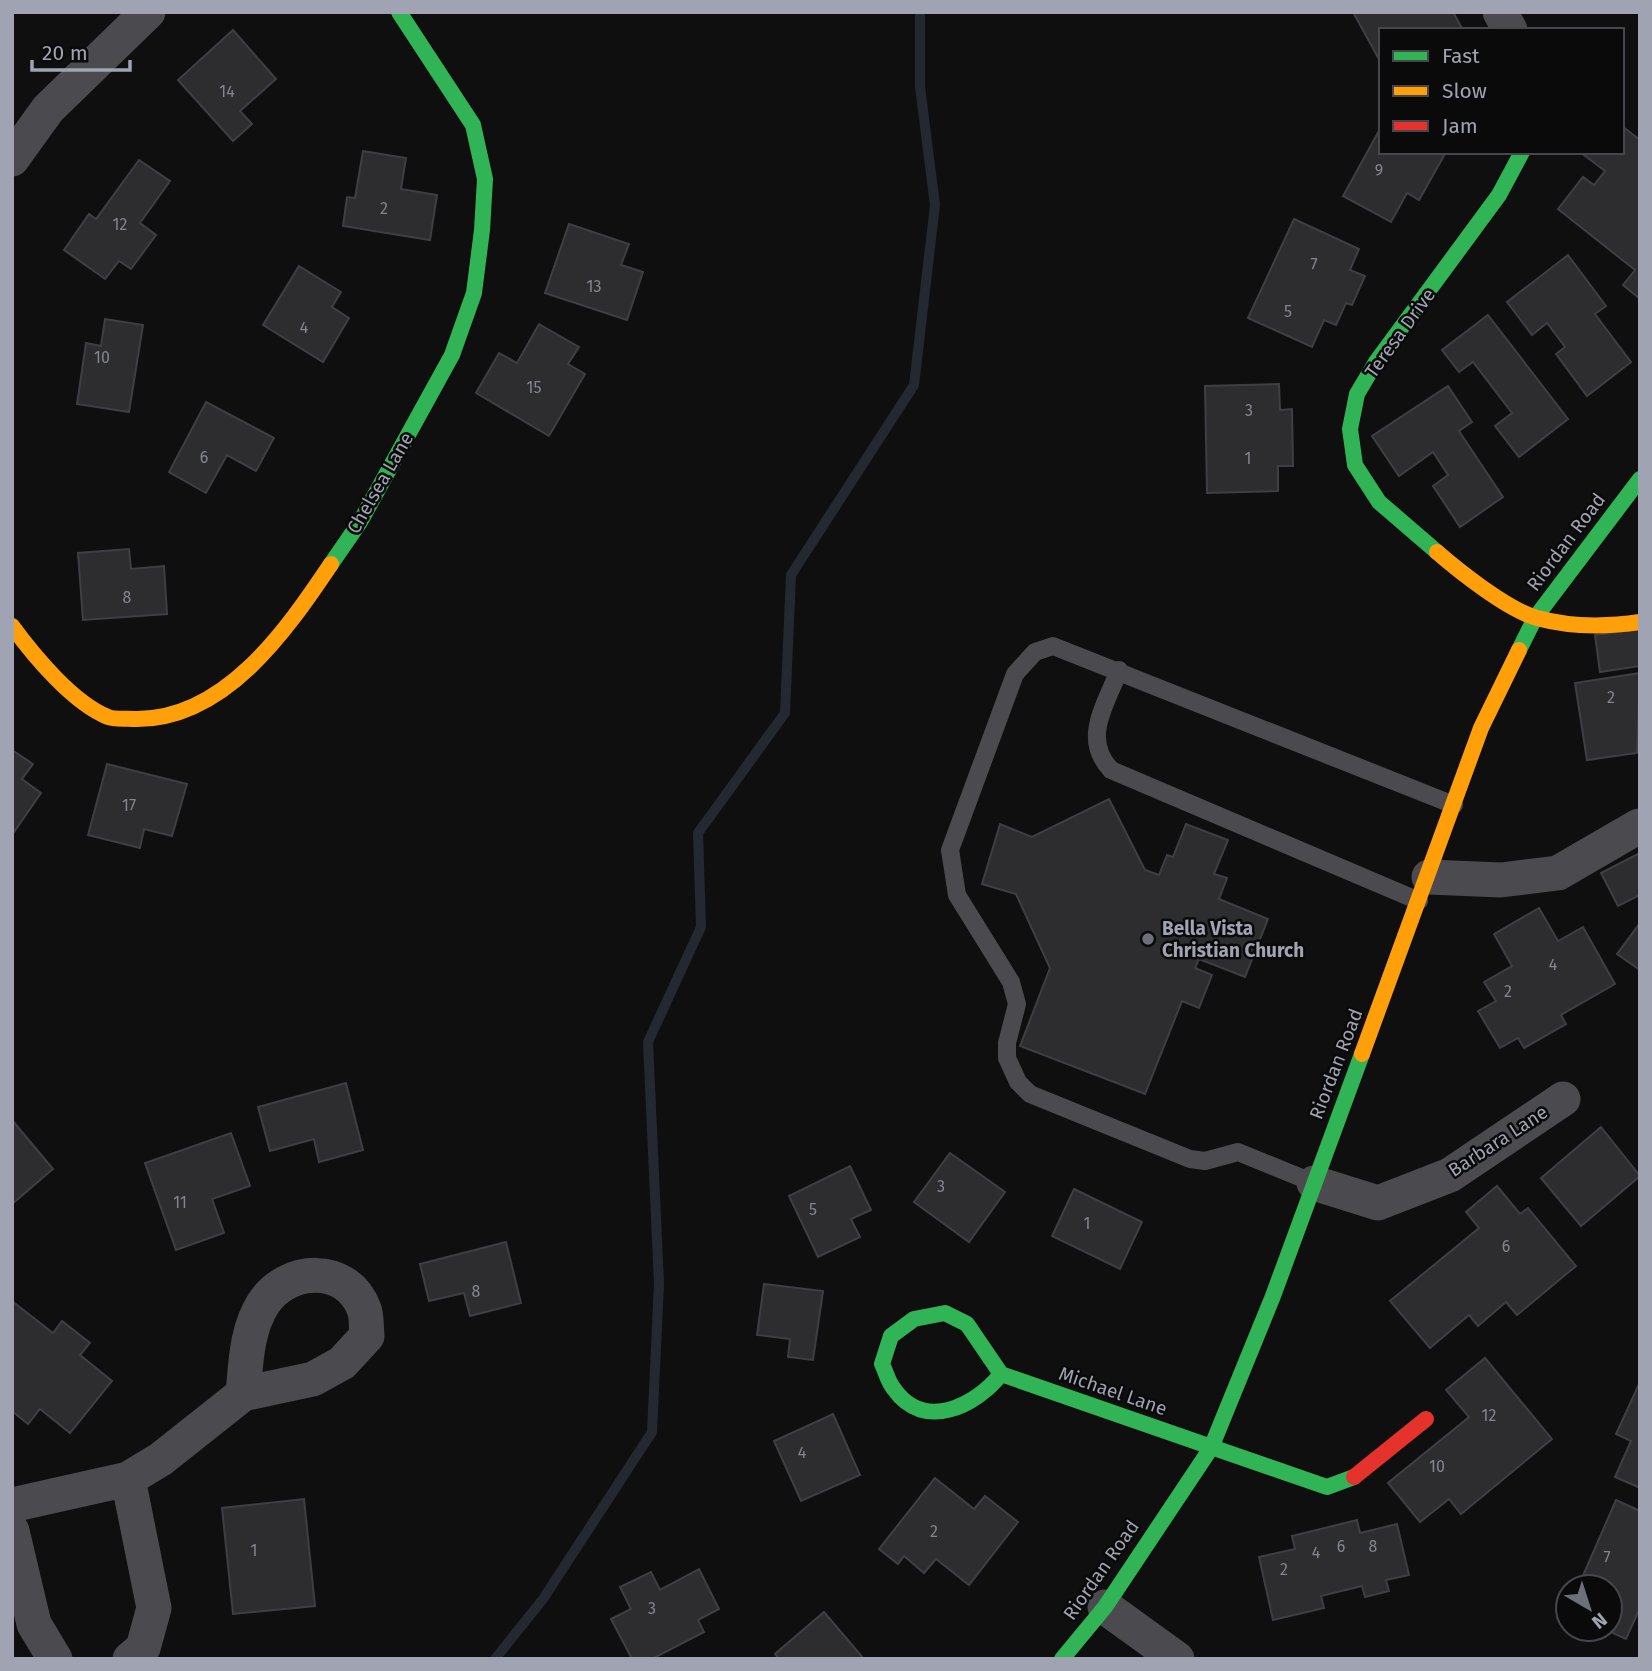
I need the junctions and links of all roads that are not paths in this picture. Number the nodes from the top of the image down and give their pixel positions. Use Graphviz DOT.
graph roads {
  1 [pos="148,12"];
  2 [pos="399,12"];
  3 [pos="1500,12"];
  4 [pos="1509,28"];
  5 [pos="1521,154"];
  6 [pos="12,159"];
  7 [pos="1640,479"];
  8 [pos="1535,618"];
  9 [pos="1640,622"];
  10 [pos="12,626"];
  11 [pos="1119,670"];
  12 [pos="1454,805"];
  13 [pos="1639,826"];
  14 [pos="1424,889"];
  15 [pos="1563,1100"];
  16 [pos="1314,1183"];
  17 [pos="1001,1374"];
  18 [pos="243,1394"];
  19 [pos="1426,1419"];
  20 [pos="1210,1448"];
  21 [pos="128,1479"];
  22 [pos="12,1505"];
  23 [pos="12,1531"];
  24 [pos="1105,1607"];
  25 [pos="55,1659"];
  26 [pos="130,1659"];
  27 [pos="1062,1659"];
  28 [pos="1177,1659"];
  1 -- 6 [label="street"];
  2 -- 10 [label="street, Chelsea Lane"];
  3 -- 4 [label="street"];
  5 -- 8 [label="street, Teresa Drive"];
  7 -- 8 [label="street, Riordan Road"];
  8 -- 9 [label="street"];
  8 -- 12 [label="street, Riordan Road"];
  11 -- 12 [label="lane"];
  11 -- 14 [label="lane"];
  11 -- 16 [label="lane"];
  12 -- 14 [label="street, Riordan Road"];
  13 -- 14 [label="street"];
  14 -- 16 [label="street, Riordan Road"];
  15 -- 16 [label="street, Barbara Lane"];
  16 -- 20 [label="street, Riordan Road"];
  17 -- 17 [label="street"];
  17 -- 20 [label="street, Michael Lane"];
  18 -- 21 [label="street"];
  19 -- 20 [label="street, Michael Lane"];
  20 -- 24 [label="street, Riordan Road"];
  21 -- 22 [label="street"];
  21 -- 26 [label="street"];
  23 -- 25 [label="street"];
  24 -- 27 [label="street, Riordan Road"];
  24 -- 28 [label="street"];
}
